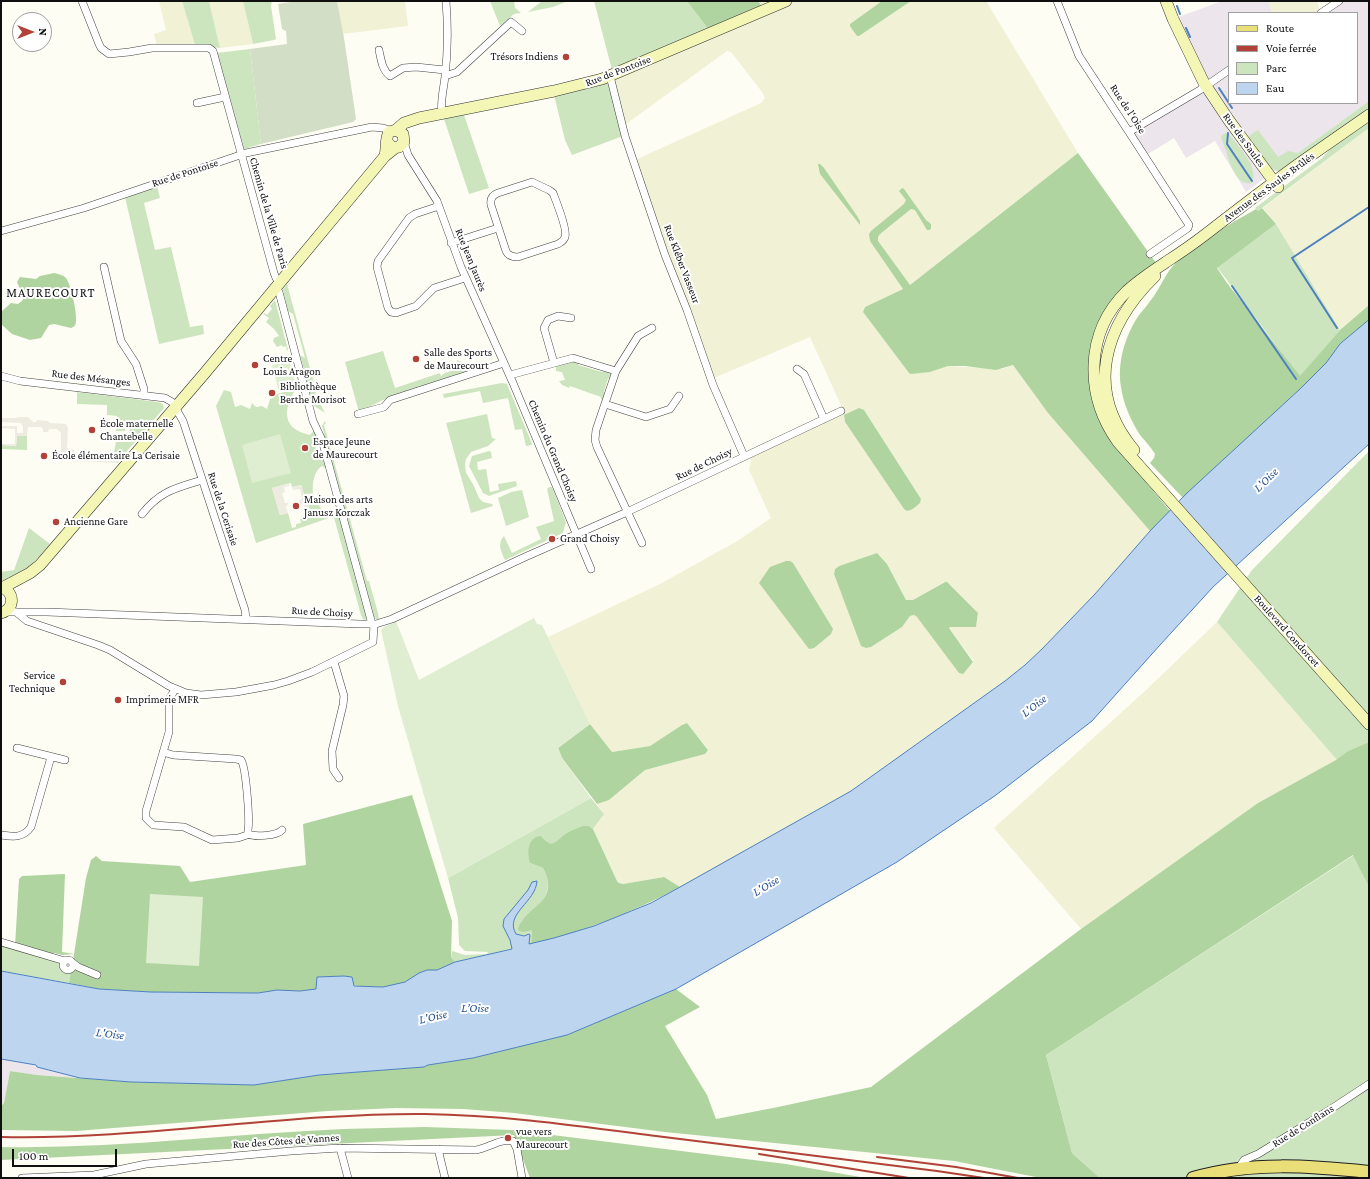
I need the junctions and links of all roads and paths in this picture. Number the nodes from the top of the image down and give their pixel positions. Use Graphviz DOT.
graph roads {
  1 [pos="82,1"];
  2 [pos="446,1"];
  3 [pos="786,1"];
  4 [pos="1056,1"];
  5 [pos="1339,1"];
  6 [pos="1169,2"];
  7 [pos="1322,12"];
  8 [pos="522,31"];
  9 [pos="379,50"];
  10 [pos="1228,71"];
  11 [pos="445,73"];
  12 [pos="610,76"];
  13 [pos="1206,86"];
  14 [pos="225,97"];
  15 [pos="197,103"];
  16 [pos="442,113"];
  17 [pos="1369,115"];
  18 [pos="1130,132"];
  19 [pos="396,139"];
  20 [pos="242,154"];
  21 [pos="1277,185"];
  22 [pos="439,206"];
  23 [pos="498,228"];
  24 [pos="2,231"];
  25 [pos="451,243"];
  26 [pos="1150,254"];
  27 [pos="104,267"];
  28 [pos="465,278"];
  29 [pos="277,283"];
  30 [pos="571,318"];
  31 [pos="652,328"];
  32 [pos="504,363"];
  33 [pos="554,364"];
  34 [pos="797,369"];
  35 [pos="616,371"];
  36 [pos="510,375"];
  37 [pos="1,376"];
  38 [pos="144,396"];
  39 [pos="679,396"];
  40 [pos="605,404"];
  41 [pos="176,407"];
  42 [pos="841,411"];
  43 [pos="358,414"];
  44 [pos="824,419"];
  45 [pos="744,456"];
  46 [pos="202,480"];
  47 [pos="626,512"];
  48 [pos="142,514"];
  49 [pos="576,534"];
  50 [pos="1206,537"];
  51 [pos="642,543"];
  52 [pos="590,569"];
  53 [pos="29,574"];
  54 [pos="2,588"];
  55 [pos="13,603"];
  56 [pos="26,610"];
  57 [pos="2,613"];
  58 [pos="246,619"];
  59 [pos="29,622"];
  60 [pos="373,624"];
  61 [pos="334,662"];
  62 [pos="175,688"];
  63 [pos="1369,714"];
  64 [pos="1369,724"];
  65 [pos="18,748"];
  66 [pos="163,752"];
  67 [pos="50,757"];
  68 [pos="65,760"];
  69 [pos="339,778"];
  70 [pos="282,830"];
  71 [pos="248,834"];
  72 [pos="1,836"];
  73 [pos="1,942"];
  74 [pos="97,975"];
  75 [pos="1369,1084"];
  76 [pos="340,1148"];
  77 [pos="438,1149"];
  78 [pos="1258,1154"];
  79 [pos="1273,1166"];
  80 [pos="1238,1169"];
  81 [pos="1369,1172"];
  82 [pos="53,1177"];
  83 [pos="22,1178"];
  84 [pos="348,1178"];
  85 [pos="445,1178"];
  86 [pos="522,1178"];
  87 [pos="1193,1178"];
  1 -- 14 [label="street, Chemin de la Ville de Paris"];
  2 -- 11 [label="street"];
  3 -- 12 [label="main road, Rue de Pontoise"];
  4 -- 18 [label="street, Rue de l'Oise"];
  5 -- 7 [label="street"];
  6 -- 13 [label="main road, Rue des Saules"];
  8 -- 11 [label="street"];
  9 -- 11 [label="street"];
  10 -- 13 [label="street"];
  11 -- 16 [label="street"];
  12 -- 16 [label="main road, Rue de Pontoise"];
  12 -- 45 [label="street, Rue Kléber Vasseur"];
  13 -- 18 [label="street"];
  13 -- 21 [label="main road, Rue des Saules"];
  14 -- 15 [label="street"];
  14 -- 20 [label="street, Chemin de la Ville de Paris"];
  16 -- 19 [label="main road, Rue de Pontoise"];
  17 -- 21 [label="main road, Avenue des Saules Brûlés"];
  18 -- 26 [label="street, Rue de l'Oise"];
  19 -- 20 [label="street, Rue de Pontoise"];
  19 -- 22 [label="street, Rue Jean Jaurès"];
  19 -- 29 [label="main road"];
  20 -- 24 [label="street, Rue de Pontoise"];
  20 -- 29 [label="street, Chemin de la Ville de Paris"];
  21 -- 50 [label="main road, Avenue des Saules Brûlés"];
  22 -- 25 [label="street, Rue Jean Jaurès"];
  22 -- 28 [label="street"];
  23 -- 23 [label="street"];
  23 -- 25 [label="street"];
  25 -- 28 [label="street, Rue Jean Jaurès"];
  27 -- 38 [label="street"];
  28 -- 32 [label="street, Rue Jean Jaurès"];
  29 -- 41 [label="main road"];
  29 -- 60 [label="street, Chemin de la Ville de Paris"];
  30 -- 33 [label="street"];
  31 -- 35 [label="street"];
  32 -- 36 [label="street, Rue Jean Jaurès"];
  32 -- 43 [label="street"];
  33 -- 35 [label="street"];
  33 -- 36 [label="street"];
  34 -- 44 [label="street"];
  35 -- 40 [label="street"];
  36 -- 49 [label="street, Chemin du Grand Choisy"];
  37 -- 38 [label="street, Rue des Mésanges"];
  38 -- 41 [label="street, Rue des Mésanges"];
  39 -- 40 [label="street"];
  40 -- 47 [label="street"];
  41 -- 46 [label="street, Rue de la Cerisaie"];
  41 -- 53 [label="main road"];
  42 -- 44 [label="street, Rue de Choisy"];
  44 -- 45 [label="street, Rue de Choisy"];
  45 -- 47 [label="street, Rue de Choisy"];
  46 -- 48 [label="street"];
  46 -- 58 [label="street, Rue de la Cerisaie"];
  47 -- 49 [label="street, Rue de Choisy"];
  47 -- 51 [label="street"];
  49 -- 52 [label="street"];
  49 -- 60 [label="street, Rue de Choisy"];
  50 -- 63 [label="main road, Boulevard Condorcet"];
  50 -- 64 [label="main road, Boulevard Condorcet"];
  53 -- 54 [label="main road"];
  53 -- 55 [label="main road"];
  54 -- 55 [label="main road"];
  55 -- 56 [label="street, Rue de Choisy"];
  55 -- 56 [label="street"];
  55 -- 57 [label="main road"];
  55 -- 59 [label="street"];
  56 -- 58 [label="street, Rue de Choisy"];
  56 -- 59 [label="street"];
  58 -- 60 [label="street, Rue de Choisy"];
  59 -- 62 [label="street"];
  60 -- 61 [label="street, Chemin de la Ville de Paris"];
  61 -- 62 [label="street"];
  61 -- 69 [label="street"];
  62 -- 66 [label="street"];
  65 -- 67 [label="street"];
  66 -- 71 [label="street"];
  66 -- 71 [label="street"];
  67 -- 68 [label="street"];
  67 -- 72 [label="street"];
  70 -- 71 [label="street"];
  73 -- 74 [label="street"];
  75 -- 78 [label="street, Rue de Conflans"];
  76 -- 77 [label="street, Rue des Côtes de Vannes"];
  76 -- 82 [label="street, Rue des Côtes de Vannes"];
  76 -- 84 [label="street"];
  77 -- 85 [label="street"];
  77 -- 86 [label="street, Rue des Côtes de Vannes"];
  78 -- 79 [label="street"];
  78 -- 80 [label="street, Rue de Conflans"];
  79 -- 80 [label="main road, Rue de Conflans"];
  79 -- 81 [label="main road, Rue de Conflans"];
  80 -- 87 [label="main road, Rue de Conflans"];
  82 -- 83 [label="street, Rue des Côtes de Vannes"];
}
